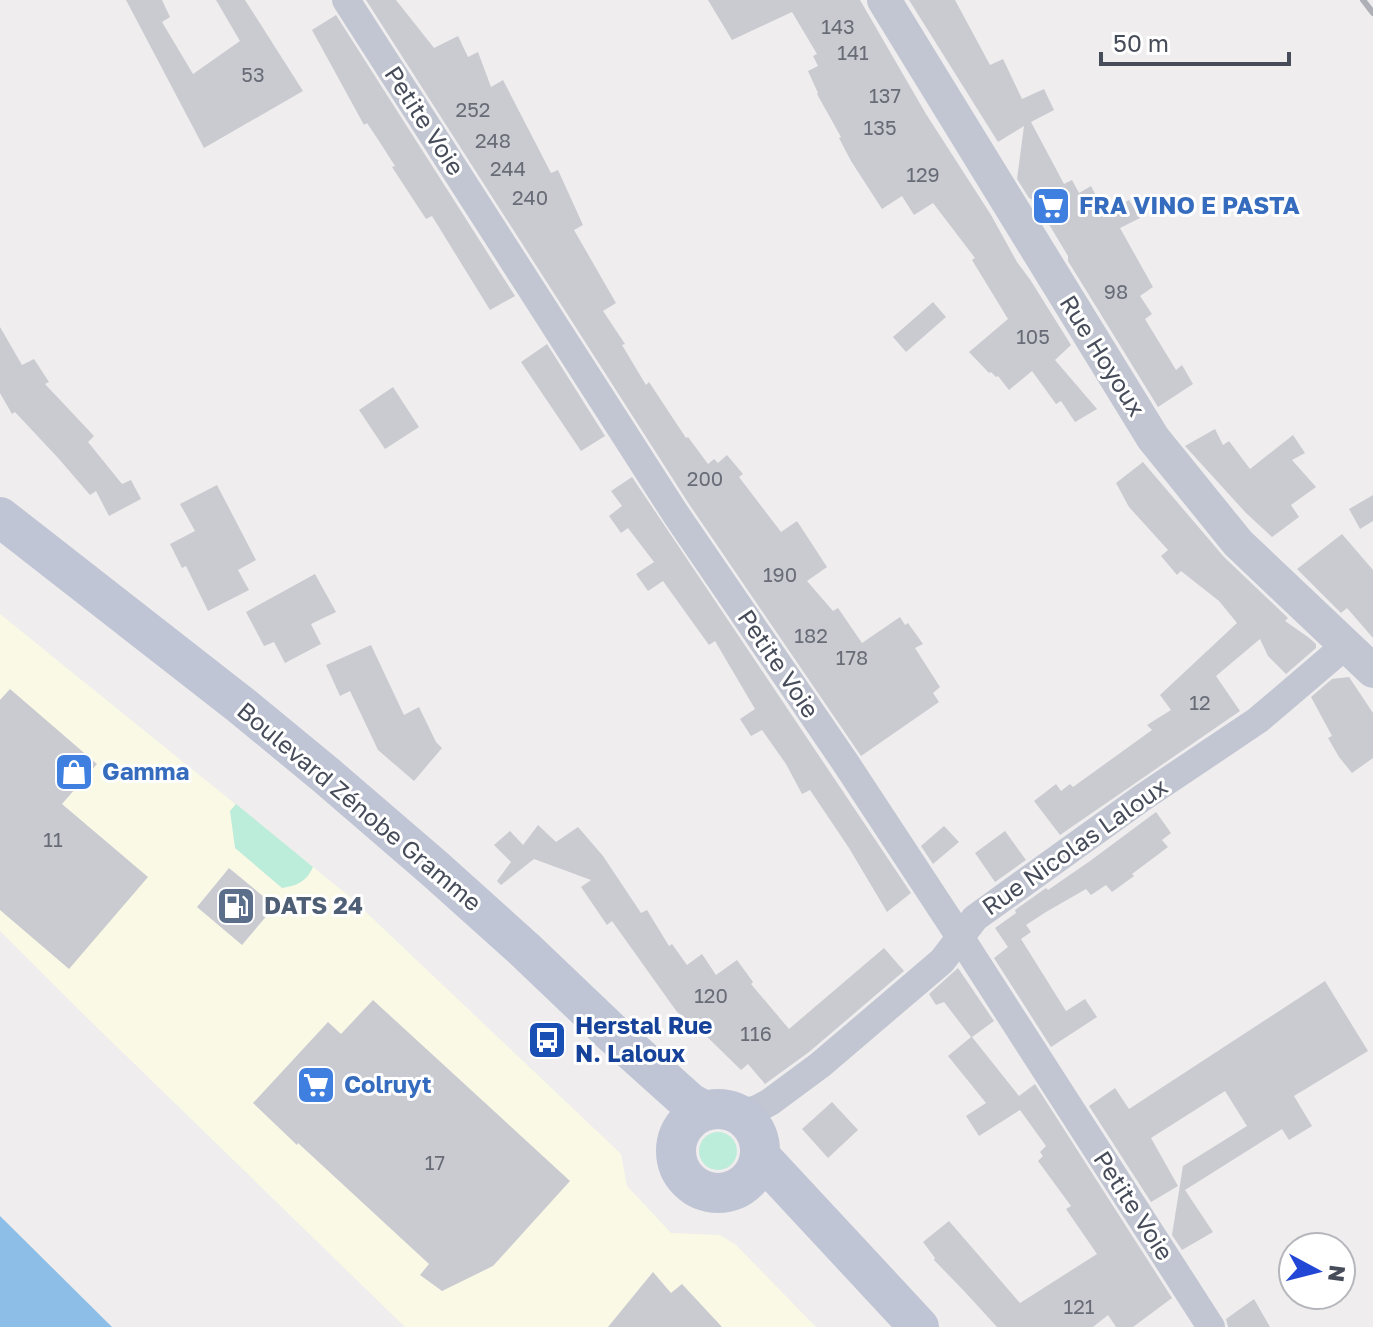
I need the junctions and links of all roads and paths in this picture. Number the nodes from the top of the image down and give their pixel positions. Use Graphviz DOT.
graph roads {
  1 [pos="346,0"];
  2 [pos="884,0"];
  3 [pos="0,517"];
  4 [pos="1346,645"];
  5 [pos="1373,671"];
  6 [pos="960,937"];
  7 [pos="721,1112"];
  8 [pos="760,1156"];
  9 [pos="919,1327"];
  10 [pos="1211,1327"];
  1 -- 6 [label="street, Petite Voie"];
  2 -- 4 [label="street, Rue Hoyoux"];
  3 -- 7 [label="main road, Boulevard Zénobe Gramme"];
  4 -- 5 [label="street, Rue Hoyoux"];
  4 -- 6 [label="street, Rue Nicolas Laloux"];
  6 -- 7 [label="street, Rue Nicolas Laloux"];
  6 -- 10 [label="street, Petite Voie"];
  7 -- 8 [label="main road, Boulevard Zénobe Gramme"];
  7 -- 8 [label="main road"];
  8 -- 9 [label="main road, Boulevard Zénobe Gramme"];
}
